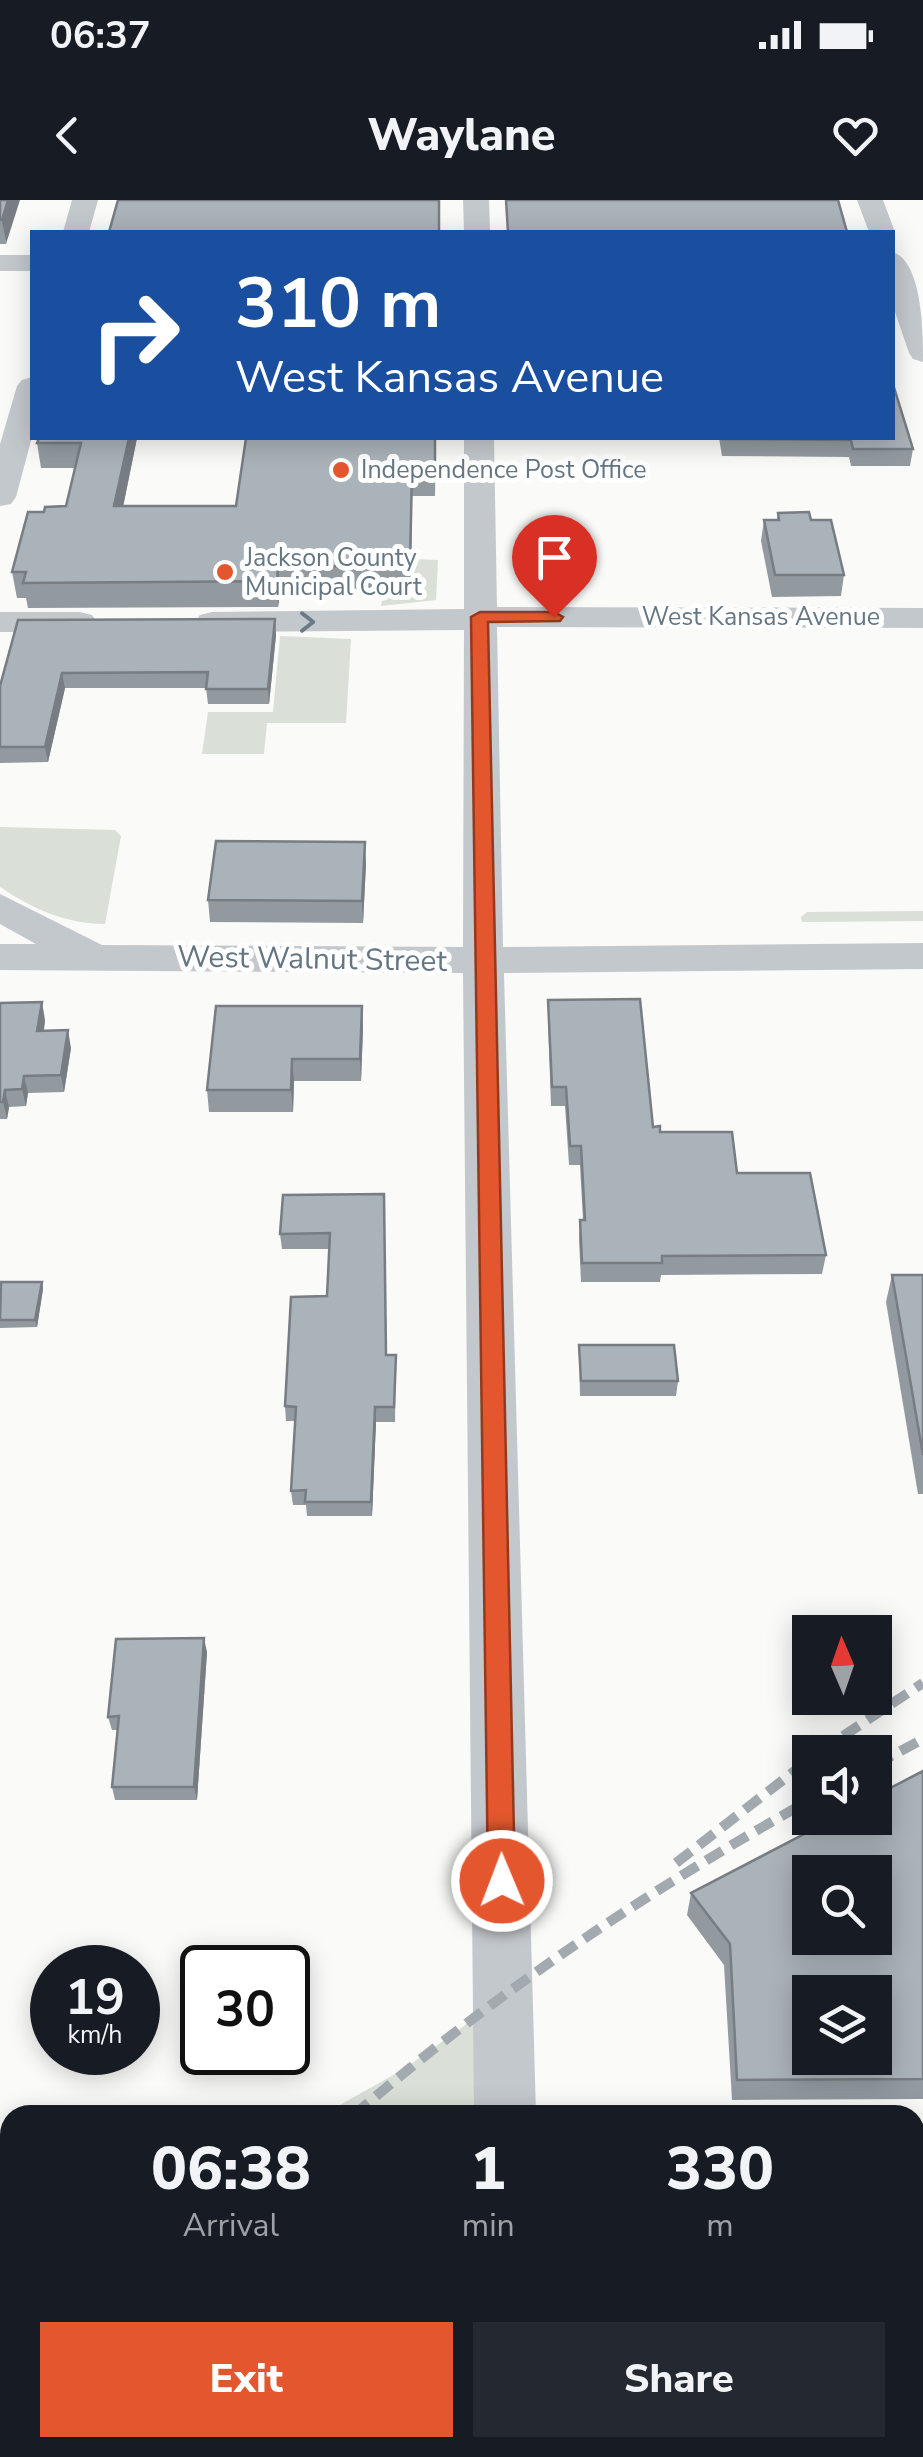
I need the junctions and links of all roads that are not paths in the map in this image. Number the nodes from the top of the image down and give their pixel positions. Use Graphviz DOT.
graph roads {
  1 [pos="85,200"];
  2 [pos="476,200"];
  3 [pos="870,200"];
  4 [pos="77,230"];
  5 [pos="477,230"];
  6 [pos="881,230"];
  7 [pos="0,263"];
  8 [pos="30,263"];
  9 [pos="901,267"];
  10 [pos="918,366"];
  11 [pos="0,373"];
  12 [pos="30,373"];
  13 [pos="30,393"];
  14 [pos="479,440"];
  15 [pos="0,496"];
  16 [pos="480,617"];
  17 [pos="923,618"];
  18 [pos="0,622"];
  19 [pos="103,622"];
  20 [pos="182,622"];
  21 [pos="0,906"];
  22 [pos="923,956"];
  23 [pos="0,957"];
  24 [pos="102,957"];
  25 [pos="483,960"];
  26 [pos="505,2105"];
  1 -- 4 [label="street"];
  2 -- 5 [label="street"];
  3 -- 6 [label="street"];
  7 -- 8 [label="street"];
  9 -- 10 [label="street"];
  11 -- 12 [label="street"];
  13 -- 15 [label="street"];
  14 -- 16 [label="street"];
  16 -- 17 [label="street, West Kansas Avenue"];
  20 -- 16 [label="street, West Kansas Avenue, one-way"];
  16 -- 25 [label="street"];
  18 -- 19 [label="street"];
  21 -- 24 [label="street"];
  22 -- 25 [label="street, West Walnut Street"];
  23 -- 24 [label="street, West Walnut Street"];
  24 -- 25 [label="street, West Walnut Street"];
  25 -- 26 [label="street"];
}
